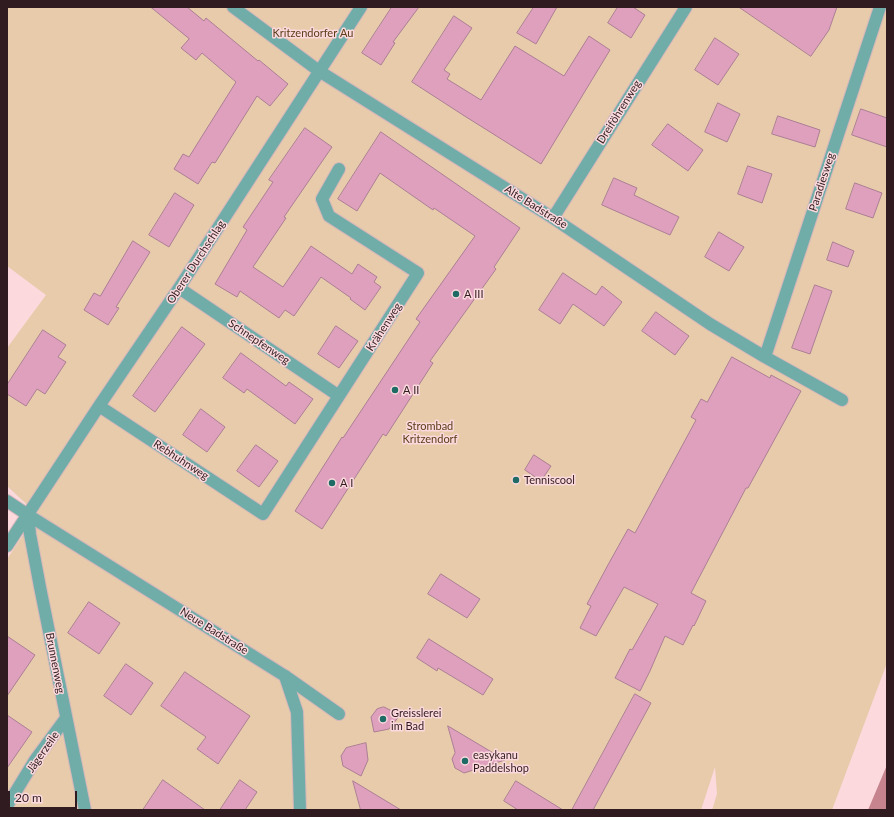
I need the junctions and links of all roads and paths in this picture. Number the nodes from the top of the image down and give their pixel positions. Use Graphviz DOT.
graph roads {
  1 [pos="233,7"];
  2 [pos="361,7"];
  3 [pos="686,7"];
  4 [pos="880,7"];
  5 [pos="319,71"];
  6 [pos="339,169"];
  7 [pos="553,218"];
  8 [pos="179,288"];
  9 [pos="765,357"];
  10 [pos="339,396"];
  11 [pos="842,400"];
  12 [pos="99,406"];
  13 [pos="7,501"];
  14 [pos="263,514"];
  15 [pos="28,515"];
  16 [pos="7,546"];
  17 [pos="285,676"];
  18 [pos="339,714"];
  19 [pos="66,718"];
  20 [pos="7,806"];
  21 [pos="85,810"];
  22 [pos="300,810"];
  1 -- 5 [label="street, Alte Badstraße"];
  2 -- 5 [label="street, Oberer Durchschlag"];
  3 -- 7 [label="street, Dreiföhrenweg"];
  4 -- 9 [label="street, Paradiesweg"];
  5 -- 7 [label="street, Alte Badstraße"];
  5 -- 8 [label="street, Oberer Durchschlag"];
  6 -- 10 [label="street, Krähenweg"];
  7 -- 9 [label="street, Alte Badstraße"];
  8 -- 10 [label="street, Schnepfenweg"];
  8 -- 12 [label="street, Oberer Durchschlag"];
  9 -- 11 [label="street, Alte Badstraße"];
  10 -- 14 [label="street, Krähenweg"];
  12 -- 14 [label="street, Rebhuhnweg"];
  12 -- 15 [label="street, Oberer Durchschlag"];
  13 -- 15 [label="street, Neue Badstraße"];
  15 -- 16 [label="street, Oberer Durchschlag"];
  15 -- 17 [label="street, Neue Badstraße"];
  15 -- 19 [label="street, Brunnenweg"];
  17 -- 18 [label="street, Neue Badstraße"];
  17 -- 22 [label="street"];
  19 -- 20 [label="street, Jägerzeile"];
  19 -- 21 [label="street, Brunnenweg"];
}
